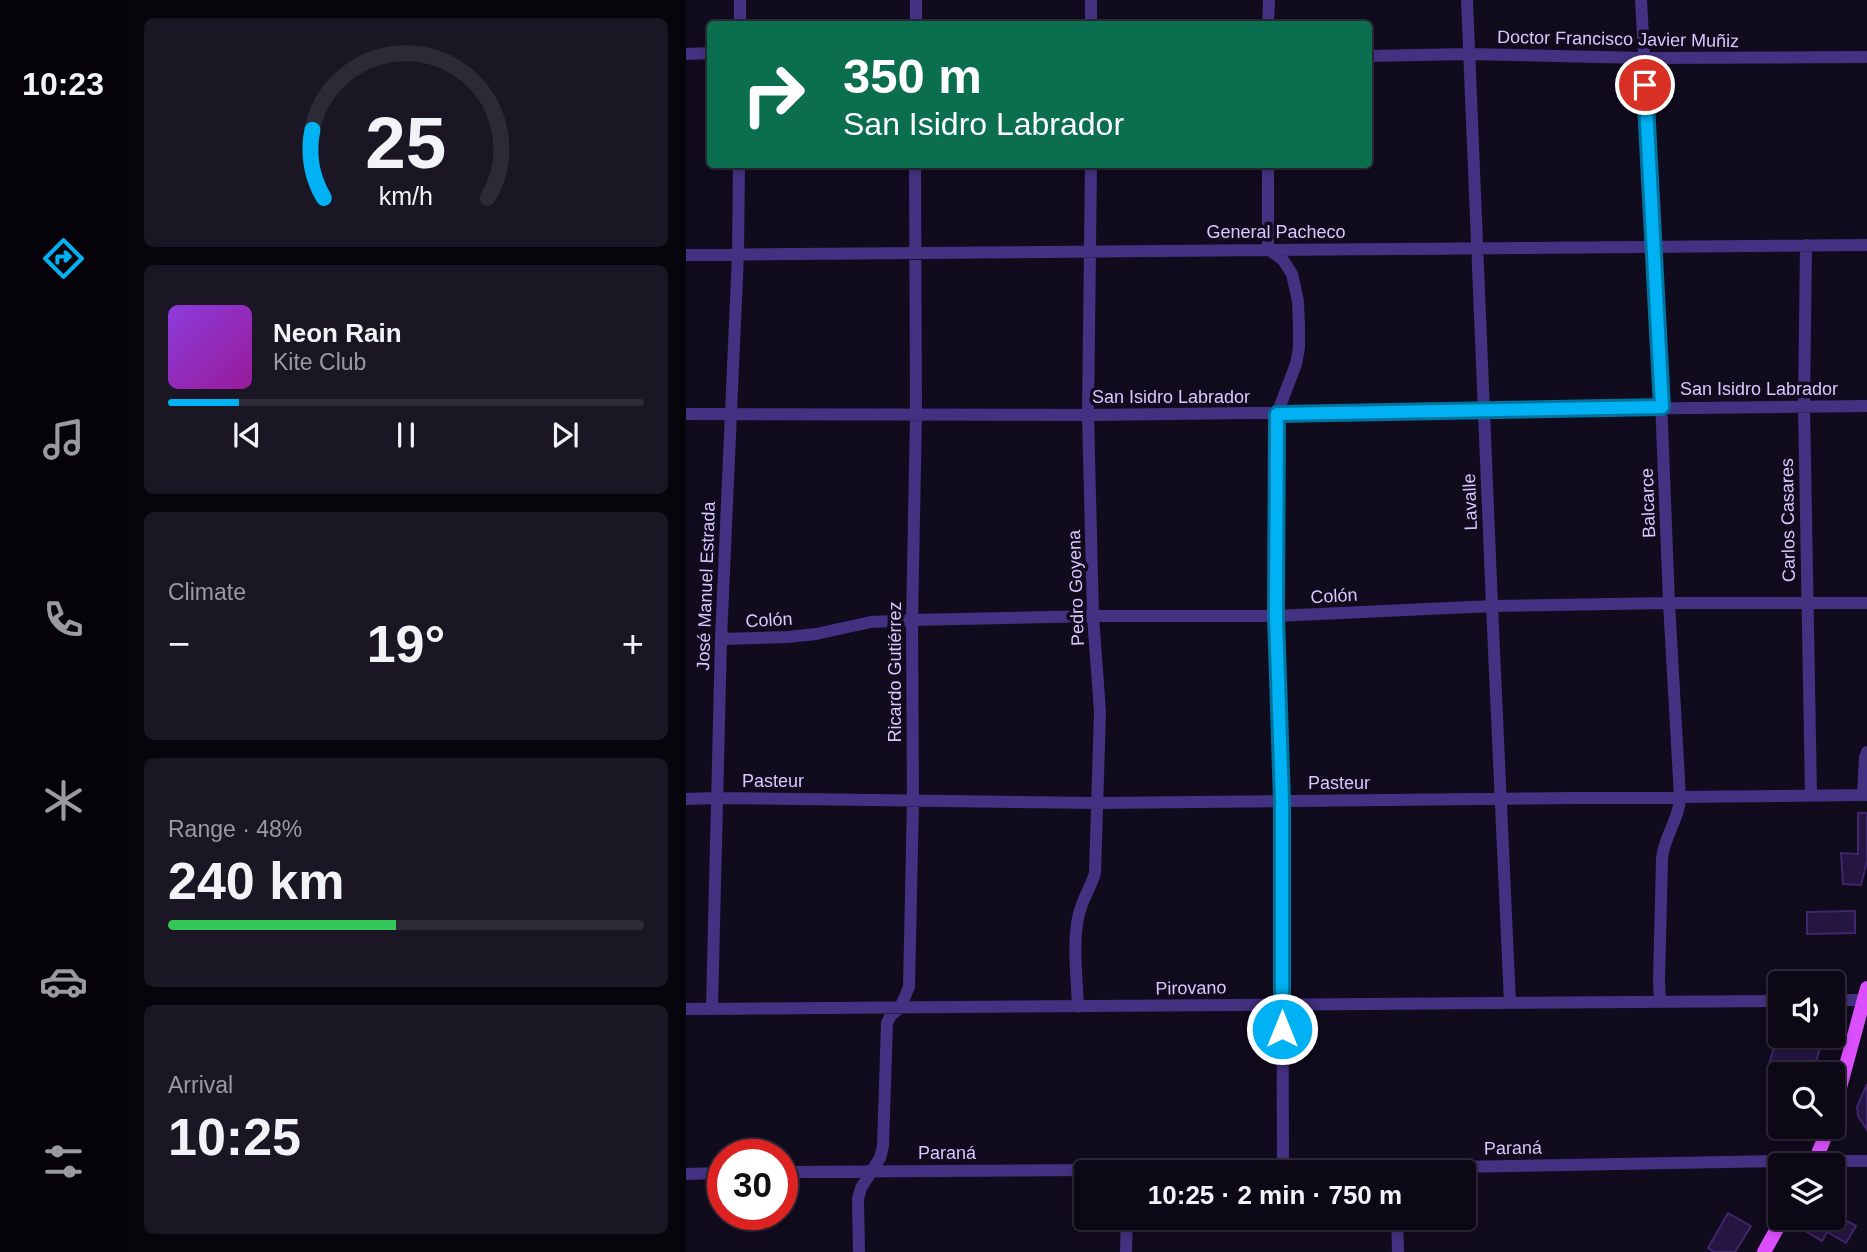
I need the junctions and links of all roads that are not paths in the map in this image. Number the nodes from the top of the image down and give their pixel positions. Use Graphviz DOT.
graph roads {
  1 [pos="740,0"];
  2 [pos="916,0"];
  3 [pos="1091,0"];
  4 [pos="1269,0"];
  5 [pos="1467,0"];
  6 [pos="1641,0"];
  7 [pos="740,21"];
  8 [pos="916,21"];
  9 [pos="1091,21"];
  10 [pos="1268,21"];
  11 [pos="707,53"];
  12 [pos="686,54"];
  13 [pos="1469,54"];
  14 [pos="1372,56"];
  15 [pos="1867,57"];
  16 [pos="1643,58"];
  17 [pos="739,168"];
  18 [pos="915,168"];
  19 [pos="1091,168"];
  20 [pos="1268,168"];
  21 [pos="1806,245"];
  22 [pos="1867,245"];
  23 [pos="1655,246"];
  24 [pos="1477,248"];
  25 [pos="1268,249"];
  26 [pos="1091,251"];
  27 [pos="914,252"];
  28 [pos="737,254"];
  29 [pos="686,255"];
  30 [pos="1804,406"];
  31 [pos="1867,406"];
  32 [pos="1662,407"];
  33 [pos="1484,410"];
  34 [pos="686,414"];
  35 [pos="1277,414"];
  36 [pos="729,415"];
  37 [pos="916,415"];
  38 [pos="1088,415"];
  39 [pos="1669,603"];
  40 [pos="1807,603"];
  41 [pos="1867,603"];
  42 [pos="1492,606"];
  43 [pos="1093,616"];
  44 [pos="1276,616"];
  45 [pos="912,620"];
  46 [pos="721,639"];
  47 [pos="1867,752"];
  48 [pos="1811,794"];
  49 [pos="1865,795"];
  50 [pos="1680,797"];
  51 [pos="718,798"];
  52 [pos="686,799"];
  53 [pos="914,800"];
  54 [pos="1502,800"];
  55 [pos="1282,802"];
  56 [pos="1098,803"];
  57 [pos="1865,994"];
  58 [pos="1845,998"];
  59 [pos="1768,1000"];
  60 [pos="1661,1001"];
  61 [pos="1510,1003"];
  62 [pos="1282,1005"];
  63 [pos="1078,1007"];
  64 [pos="712,1008"];
  65 [pos="900,1008"];
  66 [pos="686,1009"];
  67 [pos="1845,1069"];
  68 [pos="1283,1160"];
  69 [pos="1867,1161"];
  70 [pos="1845,1162"];
  71 [pos="1768,1164"];
  72 [pos="1476,1169"];
  73 [pos="873,1171"];
  74 [pos="1074,1171"];
  75 [pos="798,1172"];
  76 [pos="707,1173"];
  77 [pos="686,1174"];
  78 [pos="1127,1230"];
  79 [pos="1397,1230"];
  80 [pos="1776,1230"];
  81 [pos="859,1252"];
  82 [pos="1126,1252"];
  83 [pos="1398,1252"];
  84 [pos="1764,1252"];
  1 -- 7 [label="street"];
  2 -- 8 [label="street"];
  3 -- 9 [label="street"];
  4 -- 10 [label="street"];
  5 -- 13 [label="street, Lavalle"];
  6 -- 16 [label="street, Balcarce"];
  11 -- 12 [label="street"];
  13 -- 14 [label="street, Doctor Francisco Javier Muñiz"];
  13 -- 16 [label="street, Doctor Francisco Javier Muñiz"];
  13 -- 24 [label="street, Lavalle"];
  15 -- 16 [label="street, Doctor Francisco Javier Muñiz"];
  16 -- 23 [label="street, Balcarce"];
  17 -- 28 [label="street, José Manuel Estrada"];
  18 -- 27 [label="street, Ricardo Gutiérrez"];
  19 -- 26 [label="street, Pedro Goyena"];
  20 -- 25 [label="street"];
  21 -- 22 [label="street, General Pacheco"];
  21 -- 23 [label="street, General Pacheco"];
  21 -- 30 [label="street, Carlos Casares"];
  23 -- 24 [label="street, General Pacheco"];
  23 -- 32 [label="street, Balcarce"];
  24 -- 25 [label="street, General Pacheco"];
  24 -- 33 [label="street, Lavalle"];
  25 -- 26 [label="street, General Pacheco"];
  25 -- 35 [label="street"];
  26 -- 27 [label="street, General Pacheco"];
  26 -- 38 [label="street, Pedro Goyena"];
  27 -- 28 [label="street, General Pacheco"];
  27 -- 37 [label="street, Ricardo Gutiérrez"];
  28 -- 29 [label="street, General Pacheco"];
  28 -- 36 [label="street, José Manuel Estrada"];
  30 -- 31 [label="street, San Isidro Labrador"];
  30 -- 32 [label="street, San Isidro Labrador"];
  30 -- 40 [label="street, Carlos Casares"];
  32 -- 33 [label="street, San Isidro Labrador"];
  32 -- 39 [label="street, Balcarce"];
  33 -- 35 [label="street, San Isidro Labrador"];
  33 -- 42 [label="street, Lavalle"];
  34 -- 36 [label="street, San Isidro Labrador"];
  35 -- 38 [label="street, San Isidro Labrador"];
  35 -- 44 [label="street"];
  36 -- 37 [label="street, San Isidro Labrador"];
  36 -- 46 [label="street, José Manuel Estrada"];
  37 -- 38 [label="street, San Isidro Labrador"];
  37 -- 45 [label="street, Ricardo Gutiérrez"];
  38 -- 43 [label="street, Pedro Goyena"];
  39 -- 40 [label="street, Colón"];
  39 -- 42 [label="street, Colón"];
  39 -- 50 [label="street, Balcarce"];
  40 -- 41 [label="street, Colón"];
  40 -- 48 [label="street, Carlos Casares"];
  42 -- 44 [label="street, Colón"];
  42 -- 54 [label="street, Lavalle"];
  43 -- 44 [label="street, Colón"];
  43 -- 45 [label="street, Colón"];
  43 -- 56 [label="street, Pedro Goyena"];
  44 -- 55 [label="street"];
  45 -- 46 [label="street, Colón"];
  45 -- 53 [label="street, Ricardo Gutiérrez"];
  46 -- 51 [label="street, José Manuel Estrada"];
  47 -- 49 [label="street"];
  48 -- 49 [label="street, Pasteur"];
  48 -- 50 [label="street, Pasteur"];
  50 -- 54 [label="street, Pasteur"];
  50 -- 60 [label="street, Balcarce"];
  51 -- 52 [label="street, Pasteur"];
  51 -- 53 [label="street, Pasteur"];
  51 -- 64 [label="street, José Manuel Estrada"];
  53 -- 56 [label="street, Pasteur"];
  53 -- 65 [label="street, Ricardo Gutiérrez"];
  54 -- 55 [label="street, Pasteur"];
  54 -- 61 [label="street, Lavalle"];
  55 -- 56 [label="street, Pasteur"];
  55 -- 62 [label="street"];
  56 -- 63 [label="street, Pedro Goyena"];
  57 -- 58 [label="street"];
  57 -- 67 [label="main road"];
  59 -- 60 [label="street, Pirovano"];
  60 -- 61 [label="street, Pirovano"];
  61 -- 62 [label="street, Pirovano"];
  62 -- 63 [label="street, Pirovano"];
  62 -- 68 [label="street"];
  63 -- 65 [label="street, Pirovano"];
  64 -- 65 [label="street, Pirovano"];
  64 -- 66 [label="street, Pirovano"];
  65 -- 73 [label="street, Ricardo Gutiérrez"];
  69 -- 70 [label="street, Paraná"];
  71 -- 72 [label="street, Paraná"];
  73 -- 74 [label="street, Paraná"];
  73 -- 75 [label="street, Paraná"];
  73 -- 81 [label="street, Ricardo Gutiérrez"];
  76 -- 77 [label="street"];
  78 -- 82 [label="street"];
  79 -- 83 [label="street"];
  80 -- 84 [label="main road"];
}
